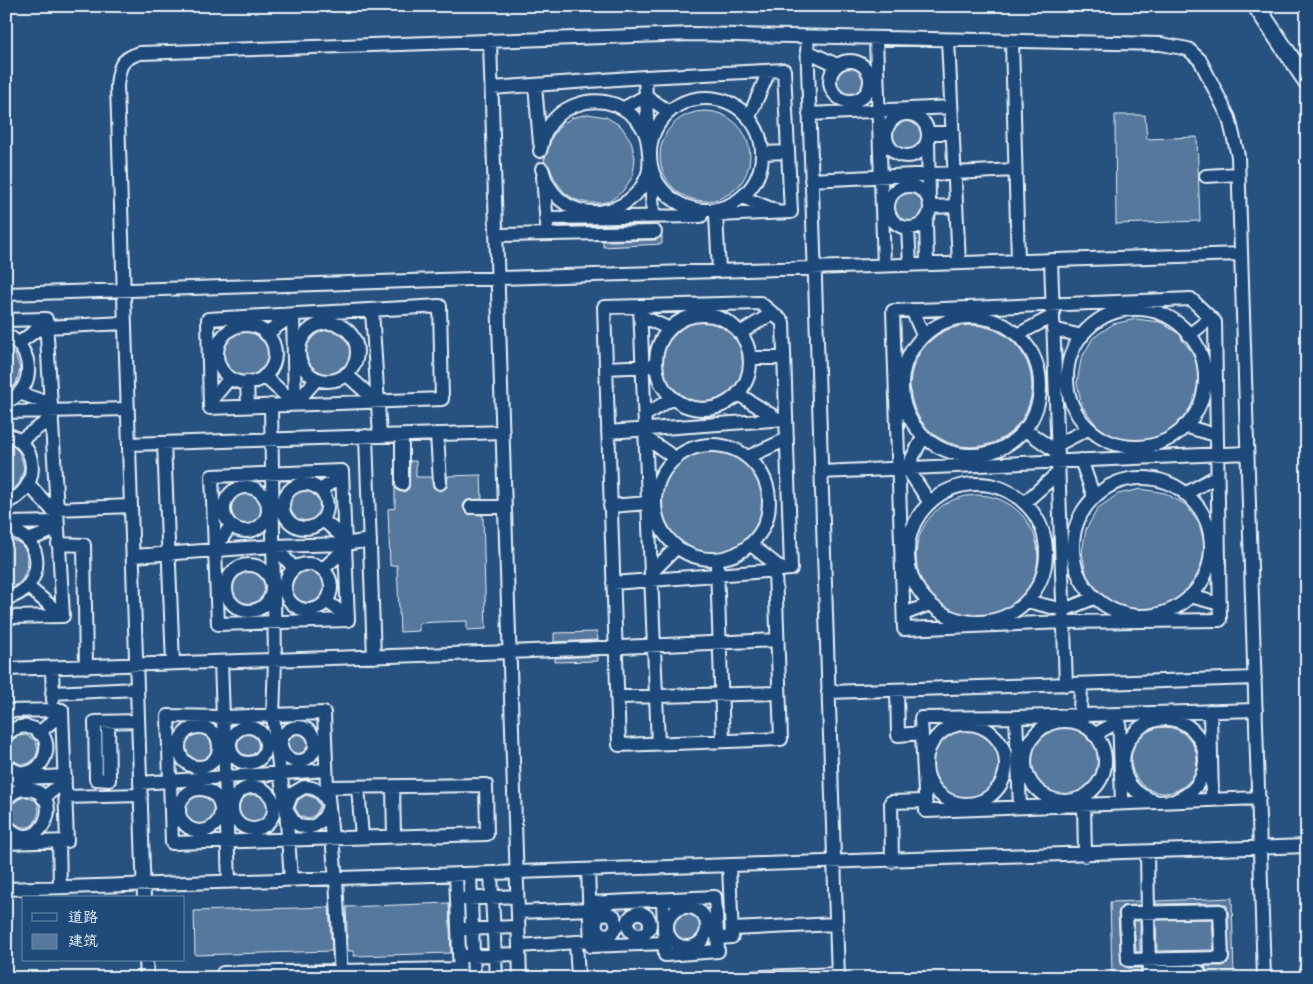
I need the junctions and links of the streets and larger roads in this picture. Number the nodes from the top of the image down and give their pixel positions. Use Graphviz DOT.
graph roads {
  1 [pos="1256,6"];
  2 [pos="806,37"];
  3 [pos="850,38"];
  4 [pos="948,40"];
  5 [pos="490,42"];
  6 [pos="1012,42"];
  7 [pos="876,44"];
  8 [pos="807,51"];
  9 [pos="856,62"];
  10 [pos="837,65"];
  11 [pos="769,71"];
  12 [pos="696,74"];
  13 [pos="644,77"];
  14 [pos="586,81"];
  15 [pos="808,81"];
  16 [pos="829,81"];
  17 [pos="874,82"];
  18 [pos="1307,82"];
  19 [pos="535,85"];
  20 [pos="492,88"];
  21 [pos="834,95"];
  22 [pos="864,95"];
  23 [pos="646,96"];
  24 [pos="697,98"];
  25 [pos="536,100"];
  26 [pos="588,101"];
  27 [pos="952,106"];
  28 [pos="850,107"];
  29 [pos="624,108"];
  30 [pos="926,108"];
  31 [pos="878,111"];
  32 [pos="905,111"];
  33 [pos="669,112"];
  34 [pos="812,114"];
  35 [pos="749,117"];
  36 [pos="556,118"];
  37 [pos="892,120"];
  38 [pos="928,133"];
  39 [pos="953,133"];
  40 [pos="882,134"];
  41 [pos="540,151"];
  42 [pos="788,152"];
  43 [pos="762,153"];
  44 [pos="649,154"];
  45 [pos="900,154"];
  46 [pos="542,169"];
  47 [pos="1015,170"];
  48 [pos="954,172"];
  49 [pos="930,174"];
  50 [pos="1238,174"];
  51 [pos="880,175"];
  52 [pos="1206,176"];
  53 [pos="811,180"];
  54 [pos="907,180"];
  55 [pos="896,190"];
  56 [pos="671,197"];
  57 [pos="742,197"];
  58 [pos="560,200"];
  59 [pos="628,202"];
  60 [pos="930,204"];
  61 [pos="956,206"];
  62 [pos="885,210"];
  63 [pos="779,212"];
  64 [pos="652,214"];
  65 [pos="716,215"];
  66 [pos="549,218"];
  67 [pos="926,220"];
  68 [pos="908,228"];
  69 [pos="655,232"];
  70 [pos="497,235"];
  71 [pos="548,235"];
  72 [pos="1241,254"];
  73 [pos="1051,260"];
  74 [pos="1018,261"];
  75 [pos="959,263"];
  76 [pos="910,264"];
  77 [pos="927,264"];
  78 [pos="884,265"];
  79 [pos="814,268"];
  80 [pos="719,271"];
  81 [pos="498,278"];
  82 [pos="124,290"];
  83 [pos="6,294"];
  84 [pos="1126,305"];
  85 [pos="372,310"];
  86 [pos="699,310"];
  87 [pos="912,310"];
  88 [pos="640,311"];
  89 [pos="773,313"];
  90 [pos="961,313"];
  91 [pos="293,315"];
  92 [pos="1053,316"];
  93 [pos="325,318"];
  94 [pos="1211,318"];
  95 [pos="6,320"];
  96 [pos="244,321"];
  97 [pos="125,323"];
  98 [pos="208,323"];
  99 [pos="46,325"];
  100 [pos="344,327"];
  101 [pos="310,329"];
  102 [pos="670,329"];
  103 [pos="740,333"];
  104 [pos="266,334"];
  105 [pos="6,335"];
  106 [pos="923,335"];
  107 [pos="1017,335"];
  108 [pos="1189,335"];
  109 [pos="224,336"];
  110 [pos="1082,336"];
  111 [pos="19,343"];
  112 [pos="274,352"];
  113 [pos="296,352"];
  114 [pos="357,352"];
  115 [pos="374,352"];
  116 [pos="213,355"];
  117 [pos="750,358"];
  118 [pos="784,358"];
  119 [pos="657,365"];
  120 [pos="643,366"];
  121 [pos="29,368"];
  122 [pos="49,368"];
  123 [pos="606,368"];
  124 [pos="346,374"];
  125 [pos="264,376"];
  126 [pos="1210,377"];
  127 [pos="230,378"];
  128 [pos="322,380"];
  129 [pos="1061,381"];
  130 [pos="247,382"];
  131 [pos="1039,385"];
  132 [pos="899,388"];
  133 [pos="19,393"];
  134 [pos="738,394"];
  135 [pos="673,398"];
  136 [pos="376,401"];
  137 [pos="6,402"];
  138 [pos="210,402"];
  139 [pos="328,403"];
  140 [pos="295,404"];
  141 [pos="271,405"];
  142 [pos="248,406"];
  143 [pos="128,409"];
  144 [pos="708,409"];
  145 [pos="51,411"];
  146 [pos="6,412"];
  147 [pos="645,415"];
  148 [pos="782,419"];
  149 [pos="708,424"];
  150 [pos="1184,426"];
  151 [pos="1024,429"];
  152 [pos="1088,429"];
  153 [pos="503,432"];
  154 [pos="608,432"];
  155 [pos="645,433"];
  156 [pos="6,434"];
  157 [pos="438,434"];
  158 [pos="402,435"];
  159 [pos="1216,435"];
  160 [pos="366,436"];
  161 [pos="380,436"];
  162 [pos="923,436"];
  163 [pos="273,439"];
  164 [pos="787,439"];
  165 [pos="20,441"];
  166 [pos="164,443"];
  167 [pos="129,444"];
  168 [pos="711,444"];
  169 [pos="1247,452"];
  170 [pos="1217,454"];
  171 [pos="748,457"];
  172 [pos="675,458"];
  173 [pos="1058,458"];
  174 [pos="1133,458"];
  175 [pos="967,460"];
  176 [pos="1081,460"];
  177 [pos="54,465"];
  178 [pos="32,466"];
  179 [pos="903,468"];
  180 [pos="821,472"];
  181 [pos="342,476"];
  182 [pos="1217,476"];
  183 [pos="273,477"];
  184 [pos="303,478"];
  185 [pos="1132,479"];
  186 [pos="212,480"];
  187 [pos="243,481"];
  188 [pos="440,482"];
  189 [pos="29,484"];
  190 [pos="402,484"];
  191 [pos="968,484"];
  192 [pos="290,490"];
  193 [pos="320,490"];
  194 [pos="261,492"];
  195 [pos="229,494"];
  196 [pos="1184,494"];
  197 [pos="1094,497"];
  198 [pos="6,502"];
  199 [pos="648,503"];
  200 [pos="930,503"];
  201 [pos="1024,503"];
  202 [pos="327,504"];
  203 [pos="343,505"];
  204 [pos="788,505"];
  205 [pos="131,506"];
  206 [pos="275,506"];
  207 [pos="610,506"];
  208 [pos="505,507"];
  209 [pos="769,507"];
  210 [pos="472,508"];
  211 [pos="218,510"];
  212 [pos="57,518"];
  213 [pos="322,520"];
  214 [pos="6,523"];
  215 [pos="263,523"];
  216 [pos="290,523"];
  217 [pos="231,525"];
  218 [pos="6,528"];
  219 [pos="305,529"];
  220 [pos="245,531"];
  221 [pos="28,540"];
  222 [pos="370,540"];
  223 [pos="58,544"];
  224 [pos="345,544"];
  225 [pos="750,544"];
  226 [pos="306,545"];
  227 [pos="274,546"];
  228 [pos="677,546"];
  229 [pos="1214,547"];
  230 [pos="245,548"];
  231 [pos="1067,550"];
  232 [pos="214,552"];
  233 [pos="1046,552"];
  234 [pos="169,553"];
  235 [pos="133,556"];
  236 [pos="905,556"];
  237 [pos="716,559"];
  238 [pos="37,562"];
  239 [pos="59,562"];
  240 [pos="247,565"];
  241 [pos="300,566"];
  242 [pos="260,569"];
  243 [pos="323,569"];
  244 [pos="779,570"];
  245 [pos="232,572"];
  246 [pos="718,574"];
  247 [pos="651,576"];
  248 [pos="613,583"];
  249 [pos="347,585"];
  250 [pos="331,586"];
  251 [pos="28,587"];
  252 [pos="277,587"];
  253 [pos="221,589"];
  254 [pos="1190,596"];
  255 [pos="6,598"];
  256 [pos="1094,598"];
  257 [pos="326,601"];
  258 [pos="1026,602"];
  259 [pos="294,604"];
  260 [pos="930,604"];
  261 [pos="1220,604"];
  262 [pos="262,606"];
  263 [pos="244,613"];
  264 [pos="904,614"];
  265 [pos="308,615"];
  266 [pos="63,616"];
  267 [pos="1064,616"];
  268 [pos="6,617"];
  269 [pos="348,617"];
  270 [pos="275,621"];
  271 [pos="218,622"];
  272 [pos="777,640"];
  273 [pos="720,643"];
  274 [pos="654,646"];
  275 [pos="616,648"];
  276 [pos="510,652"];
  277 [pos="374,657"];
  278 [pos="275,660"];
  279 [pos="221,662"];
  280 [pos="174,663"];
  281 [pos="136,665"];
  282 [pos="86,667"];
  283 [pos="52,668"];
  284 [pos="6,669"];
  285 [pos="1255,678"];
  286 [pos="1066,684"];
  287 [pos="1081,684"];
  288 [pos="137,690"];
  289 [pos="896,690"];
  290 [pos="828,692"];
  291 [pos="52,693"];
  292 [pos="779,693"];
  293 [pos="721,695"];
  294 [pos="656,696"];
  295 [pos="617,697"];
  296 [pos="1256,710"];
  297 [pos="12,711"];
  298 [pos="58,712"];
  299 [pos="1080,715"];
  300 [pos="324,716"];
  301 [pos="1121,716"];
  302 [pos="1163,716"];
  303 [pos="1210,716"];
  304 [pos="274,718"];
  305 [pos="1019,718"];
  306 [pos="223,720"];
  307 [pos="138,721"];
  308 [pos="168,721"];
  309 [pos="196,721"];
  310 [pos="963,721"];
  311 [pos="108,722"];
  312 [pos="292,724"];
  313 [pos="1188,726"];
  314 [pos="248,727"];
  315 [pos="1138,728"];
  316 [pos="922,729"];
  317 [pos="211,730"];
  318 [pos="10,731"];
  319 [pos="308,731"];
  320 [pos="39,733"];
  321 [pos="184,733"];
  322 [pos="1036,734"];
  323 [pos="1094,735"];
  324 [pos="997,738"];
  325 [pos="723,741"];
  326 [pos="932,742"];
  327 [pos="320,744"];
  328 [pos="658,744"];
  329 [pos="224,745"];
  330 [pos="46,747"];
  331 [pos="64,747"];
  332 [pos="271,747"];
  333 [pos="174,748"];
  334 [pos="43,760"];
  335 [pos="1208,760"];
  336 [pos="213,762"];
  337 [pos="300,762"];
  338 [pos="1122,763"];
  339 [pos="1016,764"];
  340 [pos="1104,764"];
  341 [pos="6,769"];
  342 [pos="924,769"];
  343 [pos="247,771"];
  344 [pos="194,775"];
  345 [pos="280,775"];
  346 [pos="65,777"];
  347 [pos="225,777"];
  348 [pos="325,778"];
  349 [pos="24,780"];
  350 [pos="170,781"];
  351 [pos="393,786"];
  352 [pos="358,787"];
  353 [pos="1035,788"];
  354 [pos="141,789"];
  355 [pos="299,789"];
  356 [pos="1134,789"];
  357 [pos="1192,790"];
  358 [pos="1092,791"];
  359 [pos="267,792"];
  360 [pos="238,793"];
  361 [pos="213,794"];
  362 [pos="185,796"];
  363 [pos="990,796"];
  364 [pos="7,797"];
  365 [pos="65,797"];
  366 [pos="943,797"];
  367 [pos="43,798"];
  368 [pos="1212,798"];
  369 [pos="1259,798"];
  370 [pos="1119,802"];
  371 [pos="1158,802"];
  372 [pos="1172,802"];
  373 [pos="925,804"];
  374 [pos="328,805"];
  375 [pos="1084,805"];
  376 [pos="1018,806"];
  377 [pos="962,807"];
  378 [pos="226,808"];
  379 [pos="280,808"];
  380 [pos="48,812"];
  381 [pos="175,812"];
  382 [pos="66,813"];
  383 [pos="267,823"];
  384 [pos="187,827"];
  385 [pos="213,827"];
  386 [pos="308,828"];
  387 [pos="41,829"];
  388 [pos="8,830"];
  389 [pos="248,832"];
  390 [pos="332,835"];
  391 [pos="394,836"];
  392 [pos="199,837"];
  393 [pos="288,837"];
  394 [pos="362,837"];
  395 [pos="172,838"];
  396 [pos="227,838"];
  397 [pos="25,839"];
  398 [pos="63,841"];
  399 [pos="6,843"];
  400 [pos="1307,846"];
  401 [pos="1260,848"];
  402 [pos="1146,853"];
  403 [pos="1085,854"];
  404 [pos="892,861"];
  405 [pos="834,862"];
  406 [pos="729,866"];
  407 [pos="588,871"];
  408 [pos="517,873"];
  409 [pos="470,874"];
  410 [pos="491,874"];
  411 [pos="456,875"];
  412 [pos="336,878"];
  413 [pos="291,880"];
  414 [pos="229,882"];
  415 [pos="144,884"];
  416 [pos="60,887"];
  417 [pos="6,889"];
  418 [pos="144,896"];
  419 [pos="517,896"];
  420 [pos="471,898"];
  421 [pos="492,898"];
  422 [pos="456,899"];
  423 [pos="716,899"];
  424 [pos="663,902"];
  425 [pos="692,906"];
  426 [pos="518,912"];
  427 [pos="675,912"];
  428 [pos="1148,914"];
  429 [pos="618,923"];
  430 [pos="836,924"];
  431 [pos="518,927"];
  432 [pos="493,928"];
  433 [pos="472,929"];
  434 [pos="732,929"];
  435 [pos="458,930"];
  436 [pos="715,934"];
  437 [pos="666,936"];
  438 [pos="576,942"];
  439 [pos="694,947"];
  440 [pos="519,950"];
  441 [pos="495,955"];
  442 [pos="473,956"];
  443 [pos="146,962"];
  444 [pos="459,967"];
  445 [pos="1149,970"];
  446 [pos="222,973"];
  447 [pos="341,974"];
  448 [pos="838,976"];
  449 [pos="147,978"];
  450 [pos="474,978"];
  451 [pos="496,978"];
  452 [pos="520,978"];
  453 [pos="578,978"];
  454 [pos="740,978"];
  455 [pos="1199,978"];
  456 [pos="1264,978"];
  1 -- 18 [label="street"];
  2 -- 3 [label="street"];
  2 -- 5 [label="street"];
  2 -- 8 [label="street"];
  3 -- 7 [label="street"];
  3 -- 9 [label="street"];
  4 -- 6 [label="street"];
  4 -- 7 [label="street"];
  4 -- 27 [label="street"];
  5 -- 20 [label="street"];
  5 -- 82 [label="street"];
  6 -- 47 [label="street"];
  6 -- 50 [label="street"];
  7 -- 9 [label="street"];
  7 -- 17 [label="street"];
  8 -- 10 [label="street"];
  8 -- 15 [label="street"];
  9 -- 10 [label="street"];
  9 -- 17 [label="street"];
  10 -- 16 [label="street"];
  11 -- 12 [label="street"];
  11 -- 35 [label="street"];
  11 -- 42 [label="street"];
  12 -- 13 [label="street"];
  12 -- 24 [label="street"];
  13 -- 14 [label="street"];
  13 -- 23 [label="street"];
  14 -- 19 [label="street"];
  14 -- 26 [label="street"];
  15 -- 16 [label="street"];
  15 -- 34 [label="street"];
  16 -- 21 [label="street"];
  17 -- 22 [label="street"];
  17 -- 31 [label="street"];
  19 -- 20 [label="street"];
  19 -- 25 [label="street"];
  20 -- 70 [label="street"];
  21 -- 28 [label="street"];
  21 -- 34 [label="street"];
  22 -- 28 [label="street"];
  22 -- 31 [label="street"];
  23 -- 29 [label="street"];
  23 -- 33 [label="street"];
  23 -- 44 [label="street"];
  24 -- 33 [label="street"];
  24 -- 35 [label="street"];
  25 -- 36 [label="street"];
  25 -- 41 [label="street"];
  26 -- 29 [label="street"];
  26 -- 36 [label="street"];
  27 -- 30 [label="street"];
  27 -- 39 [label="street"];
  28 -- 31 [label="street"];
  28 -- 34 [label="street"];
  29 -- 44 [label="street"];
  30 -- 32 [label="street"];
  30 -- 38 [label="street"];
  31 -- 32 [label="street"];
  31 -- 37 [label="street"];
  31 -- 40 [label="street"];
  32 -- 37 [label="street"];
  32 -- 38 [label="street"];
  33 -- 44 [label="street"];
  34 -- 53 [label="street"];
  35 -- 43 [label="street"];
  36 -- 41 [label="street"];
  37 -- 40 [label="street"];
  38 -- 39 [label="street"];
  38 -- 45 [label="street"];
  38 -- 49 [label="street"];
  39 -- 48 [label="street"];
  40 -- 45 [label="street"];
  40 -- 51 [label="street"];
  41 -- 46 [label="street"];
  42 -- 43 [label="street"];
  42 -- 63 [label="street"];
  43 -- 57 [label="street"];
  44 -- 56 [label="street"];
  44 -- 59 [label="street"];
  44 -- 64 [label="street"];
  45 -- 51 [label="street"];
  45 -- 54 [label="street"];
  46 -- 58 [label="street"];
  46 -- 66 [label="street"];
  47 -- 48 [label="street"];
  47 -- 74 [label="street"];
  48 -- 49 [label="street"];
  48 -- 61 [label="street"];
  49 -- 54 [label="street"];
  49 -- 60 [label="street"];
  50 -- 52 [label="street"];
  50 -- 72 [label="street"];
  51 -- 53 [label="street"];
  51 -- 54 [label="street"];
  51 -- 55 [label="street"];
  51 -- 62 [label="street"];
  53 -- 79 [label="street"];
  54 -- 55 [label="street"];
  54 -- 60 [label="street"];
  55 -- 62 [label="street"];
  56 -- 57 [label="street"];
  56 -- 64 [label="street"];
  57 -- 63 [label="street"];
  58 -- 59 [label="street"];
  58 -- 66 [label="street"];
  59 -- 64 [label="street"];
  60 -- 61 [label="street"];
  60 -- 67 [label="street"];
  61 -- 75 [label="street"];
  62 -- 68 [label="street"];
  62 -- 78 [label="street"];
  63 -- 65 [label="street"];
  64 -- 65 [label="street"];
  64 -- 66 [label="street"];
  65 -- 80 [label="street"];
  66 -- 71 [label="street"];
  67 -- 68 [label="street"];
  67 -- 77 [label="street"];
  68 -- 76 [label="street"];
  69 -- 71 [label="street"];
  70 -- 71 [label="street"];
  70 -- 81 [label="street"];
  72 -- 73 [label="street"];
  72 -- 169 [label="street"];
  73 -- 74 [label="street"];
  73 -- 92 [label="street"];
  74 -- 75 [label="street"];
  75 -- 77 [label="street"];
  76 -- 77 [label="street"];
  76 -- 78 [label="street"];
  78 -- 79 [label="street"];
  79 -- 80 [label="street"];
  79 -- 180 [label="street"];
  80 -- 81 [label="street"];
  81 -- 82 [label="street"];
  81 -- 153 [label="street"];
  82 -- 83 [label="street"];
  82 -- 97 [label="street"];
  84 -- 92 [label="street"];
  84 -- 94 [label="street"];
  84 -- 108 [label="street"];
  84 -- 110 [label="street"];
  85 -- 93 [label="street"];
  85 -- 100 [label="street"];
  85 -- 115 [label="street"];
  85 -- 136 [label="street"];
  86 -- 88 [label="street"];
  86 -- 89 [label="street"];
  86 -- 102 [label="street"];
  86 -- 103 [label="street"];
  87 -- 90 [label="street"];
  87 -- 106 [label="street"];
  87 -- 132 [label="street"];
  88 -- 102 [label="street"];
  88 -- 120 [label="street"];
  88 -- 123 [label="street"];
  89 -- 103 [label="street"];
  89 -- 118 [label="street"];
  90 -- 92 [label="street"];
  90 -- 106 [label="street"];
  90 -- 107 [label="street"];
  91 -- 93 [label="street"];
  91 -- 96 [label="street"];
  91 -- 101 [label="street"];
  91 -- 104 [label="street"];
  91 -- 113 [label="street"];
  92 -- 107 [label="street"];
  92 -- 110 [label="street"];
  92 -- 129 [label="street"];
  93 -- 100 [label="street"];
  93 -- 101 [label="street"];
  94 -- 108 [label="street"];
  94 -- 126 [label="street"];
  95 -- 99 [label="street"];
  96 -- 98 [label="street"];
  96 -- 104 [label="street"];
  96 -- 109 [label="street"];
  97 -- 99 [label="street"];
  97 -- 143 [label="street"];
  98 -- 109 [label="street"];
  98 -- 116 [label="street"];
  99 -- 111 [label="street"];
  99 -- 122 [label="street"];
  100 -- 114 [label="street"];
  101 -- 113 [label="street"];
  102 -- 119 [label="street"];
  103 -- 117 [label="street"];
  104 -- 112 [label="street"];
  105 -- 111 [label="street"];
  106 -- 132 [label="street"];
  107 -- 131 [label="street"];
  108 -- 126 [label="street"];
  109 -- 116 [label="street"];
  110 -- 129 [label="street"];
  111 -- 121 [label="street"];
  112 -- 113 [label="street"];
  112 -- 125 [label="street"];
  113 -- 128 [label="street"];
  113 -- 140 [label="street"];
  114 -- 115 [label="street"];
  114 -- 124 [label="street"];
  115 -- 136 [label="street"];
  116 -- 127 [label="street"];
  116 -- 138 [label="street"];
  117 -- 118 [label="street"];
  117 -- 134 [label="street"];
  118 -- 148 [label="street"];
  119 -- 120 [label="street"];
  119 -- 135 [label="street"];
  120 -- 123 [label="street"];
  120 -- 147 [label="street"];
  121 -- 122 [label="street"];
  121 -- 133 [label="street"];
  122 -- 145 [label="street"];
  123 -- 154 [label="street"];
  124 -- 128 [label="street"];
  124 -- 136 [label="street"];
  125 -- 130 [label="street"];
  125 -- 140 [label="street"];
  126 -- 150 [label="street"];
  126 -- 159 [label="street"];
  127 -- 130 [label="street"];
  127 -- 138 [label="street"];
  128 -- 139 [label="street"];
  128 -- 140 [label="street"];
  129 -- 131 [label="street"];
  129 -- 152 [label="street"];
  129 -- 173 [label="street"];
  130 -- 142 [label="street"];
  131 -- 151 [label="street"];
  132 -- 162 [label="street"];
  132 -- 179 [label="street"];
  133 -- 137 [label="street"];
  133 -- 145 [label="street"];
  134 -- 144 [label="street"];
  134 -- 148 [label="street"];
  135 -- 144 [label="street"];
  135 -- 147 [label="street"];
  136 -- 139 [label="street"];
  136 -- 161 [label="street"];
  138 -- 142 [label="street"];
  139 -- 140 [label="street"];
  140 -- 141 [label="street"];
  141 -- 142 [label="street"];
  141 -- 163 [label="street"];
  143 -- 145 [label="street"];
  143 -- 167 [label="street"];
  144 -- 149 [label="street"];
  145 -- 146 [label="street"];
  145 -- 165 [label="street"];
  145 -- 177 [label="street"];
  147 -- 155 [label="street"];
  148 -- 149 [label="street"];
  148 -- 164 [label="street"];
  149 -- 155 [label="street"];
  149 -- 168 [label="street"];
  150 -- 152 [label="street"];
  150 -- 159 [label="street"];
  151 -- 173 [label="street"];
  151 -- 175 [label="street"];
  152 -- 173 [label="street"];
  153 -- 157 [label="street"];
  153 -- 208 [label="street"];
  154 -- 155 [label="street"];
  154 -- 207 [label="street"];
  155 -- 172 [label="street"];
  155 -- 199 [label="street"];
  156 -- 165 [label="street"];
  157 -- 158 [label="street"];
  157 -- 188 [label="street"];
  158 -- 161 [label="street"];
  158 -- 190 [label="street"];
  159 -- 170 [label="street"];
  160 -- 161 [label="street"];
  160 -- 163 [label="street"];
  160 -- 222 [label="street"];
  162 -- 175 [label="street"];
  162 -- 179 [label="street"];
  163 -- 166 [label="street"];
  163 -- 183 [label="street"];
  164 -- 171 [label="street"];
  164 -- 204 [label="street"];
  165 -- 178 [label="street"];
  166 -- 167 [label="street"];
  166 -- 234 [label="street"];
  167 -- 205 [label="street"];
  168 -- 171 [label="street"];
  168 -- 172 [label="street"];
  169 -- 170 [label="street"];
  169 -- 285 [label="street"];
  170 -- 174 [label="street"];
  170 -- 182 [label="street"];
  171 -- 209 [label="street"];
  172 -- 228 [label="street"];
  173 -- 175 [label="street"];
  173 -- 176 [label="street"];
  173 -- 201 [label="street"];
  173 -- 231 [label="street"];
  174 -- 176 [label="street"];
  174 -- 185 [label="street"];
  175 -- 179 [label="street"];
  175 -- 191 [label="street"];
  176 -- 197 [label="street"];
  177 -- 178 [label="street"];
  177 -- 212 [label="street"];
  178 -- 189 [label="street"];
  179 -- 180 [label="street"];
  179 -- 200 [label="street"];
  179 -- 236 [label="street"];
  180 -- 290 [label="street"];
  181 -- 184 [label="street"];
  181 -- 193 [label="street"];
  181 -- 203 [label="street"];
  182 -- 196 [label="street"];
  182 -- 229 [label="street"];
  183 -- 184 [label="street"];
  183 -- 187 [label="street"];
  183 -- 192 [label="street"];
  183 -- 194 [label="street"];
  183 -- 206 [label="street"];
  184 -- 192 [label="street"];
  184 -- 193 [label="street"];
  185 -- 196 [label="street"];
  185 -- 197 [label="street"];
  186 -- 187 [label="street"];
  186 -- 195 [label="street"];
  186 -- 211 [label="street"];
  187 -- 194 [label="street"];
  187 -- 195 [label="street"];
  189 -- 198 [label="street"];
  189 -- 212 [label="street"];
  191 -- 200 [label="street"];
  191 -- 201 [label="street"];
  192 -- 206 [label="street"];
  193 -- 202 [label="street"];
  194 -- 206 [label="street"];
  195 -- 211 [label="street"];
  196 -- 229 [label="street"];
  197 -- 231 [label="street"];
  199 -- 207 [label="street"];
  199 -- 247 [label="street"];
  200 -- 236 [label="street"];
  201 -- 233 [label="street"];
  202 -- 203 [label="street"];
  202 -- 213 [label="street"];
  203 -- 224 [label="street"];
  204 -- 209 [label="street"];
  204 -- 244 [label="street"];
  205 -- 212 [label="street"];
  205 -- 235 [label="street"];
  206 -- 215 [label="street"];
  206 -- 216 [label="street"];
  206 -- 227 [label="street"];
  207 -- 248 [label="street"];
  208 -- 210 [label="street"];
  208 -- 276 [label="street"];
  209 -- 225 [label="street"];
  211 -- 217 [label="street"];
  211 -- 232 [label="street"];
  212 -- 214 [label="street"];
  212 -- 221 [label="street"];
  212 -- 223 [label="street"];
  213 -- 219 [label="street"];
  213 -- 224 [label="street"];
  215 -- 220 [label="street"];
  215 -- 227 [label="street"];
  216 -- 219 [label="street"];
  216 -- 227 [label="street"];
  217 -- 220 [label="street"];
  217 -- 232 [label="street"];
  218 -- 221 [label="street"];
  219 -- 226 [label="street"];
  220 -- 230 [label="street"];
  221 -- 238 [label="street"];
  222 -- 224 [label="street"];
  222 -- 277 [label="street"];
  223 -- 239 [label="street"];
  223 -- 282 [label="street"];
  224 -- 226 [label="street"];
  224 -- 243 [label="street"];
  224 -- 249 [label="street"];
  225 -- 237 [label="street"];
  225 -- 244 [label="street"];
  226 -- 227 [label="street"];
  226 -- 241 [label="street"];
  227 -- 230 [label="street"];
  227 -- 241 [label="street"];
  227 -- 242 [label="street"];
  227 -- 252 [label="street"];
  228 -- 237 [label="street"];
  228 -- 247 [label="street"];
  229 -- 254 [label="street"];
  229 -- 261 [label="street"];
  230 -- 232 [label="street"];
  230 -- 240 [label="street"];
  231 -- 233 [label="street"];
  231 -- 256 [label="street"];
  231 -- 267 [label="street"];
  232 -- 234 [label="street"];
  232 -- 245 [label="street"];
  232 -- 253 [label="street"];
  233 -- 258 [label="street"];
  234 -- 235 [label="street"];
  234 -- 280 [label="street"];
  235 -- 281 [label="street"];
  236 -- 260 [label="street"];
  236 -- 264 [label="street"];
  237 -- 246 [label="street"];
  238 -- 239 [label="street"];
  238 -- 251 [label="street"];
  239 -- 266 [label="street"];
  240 -- 242 [label="street"];
  240 -- 245 [label="street"];
  241 -- 243 [label="street"];
  241 -- 252 [label="street"];
  242 -- 252 [label="street"];
  243 -- 250 [label="street"];
  244 -- 246 [label="street"];
  244 -- 272 [label="street"];
  245 -- 253 [label="street"];
  246 -- 247 [label="street"];
  246 -- 273 [label="street"];
  247 -- 248 [label="street"];
  247 -- 274 [label="street"];
  248 -- 275 [label="street"];
  249 -- 250 [label="street"];
  249 -- 269 [label="street"];
  250 -- 257 [label="street"];
  251 -- 255 [label="street"];
  251 -- 266 [label="street"];
  252 -- 259 [label="street"];
  252 -- 262 [label="street"];
  252 -- 270 [label="street"];
  253 -- 263 [label="street"];
  253 -- 271 [label="street"];
  254 -- 256 [label="street"];
  254 -- 261 [label="street"];
  256 -- 267 [label="street"];
  257 -- 265 [label="street"];
  257 -- 269 [label="street"];
  258 -- 260 [label="street"];
  258 -- 267 [label="street"];
  259 -- 265 [label="street"];
  259 -- 270 [label="street"];
  260 -- 264 [label="street"];
  261 -- 267 [label="street"];
  262 -- 263 [label="street"];
  262 -- 270 [label="street"];
  263 -- 270 [label="street"];
  263 -- 271 [label="street"];
  263 -- 271 [label="street"];
  264 -- 267 [label="street"];
  265 -- 269 [label="street"];
  265 -- 270 [label="street"];
  266 -- 268 [label="street"];
  267 -- 286 [label="street"];
  270 -- 278 [label="street"];
  272 -- 273 [label="street"];
  272 -- 292 [label="street"];
  273 -- 274 [label="street"];
  273 -- 293 [label="street"];
  274 -- 275 [label="street"];
  274 -- 294 [label="street"];
  275 -- 276 [label="street"];
  275 -- 295 [label="street"];
  276 -- 277 [label="street"];
  276 -- 408 [label="street"];
  277 -- 278 [label="street"];
  278 -- 279 [label="street"];
  278 -- 304 [label="street"];
  279 -- 280 [label="street"];
  279 -- 306 [label="street"];
  280 -- 281 [label="street"];
  281 -- 282 [label="street"];
  281 -- 288 [label="street"];
  282 -- 283 [label="street"];
  283 -- 284 [label="street"];
  283 -- 291 [label="street"];
  285 -- 287 [label="street"];
  285 -- 296 [label="street"];
  286 -- 287 [label="street"];
  286 -- 289 [label="street"];
  287 -- 299 [label="street"];
  288 -- 291 [label="street"];
  288 -- 307 [label="street"];
  289 -- 290 [label="street"];
  289 -- 316 [label="street"];
  290 -- 405 [label="street"];
  291 -- 298 [label="street"];
  292 -- 293 [label="street"];
  292 -- 325 [label="street"];
  293 -- 294 [label="street"];
  293 -- 325 [label="street"];
  294 -- 295 [label="street"];
  294 -- 328 [label="street"];
  295 -- 328 [label="street"];
  296 -- 303 [label="street"];
  296 -- 369 [label="street"];
  297 -- 298 [label="street"];
  297 -- 318 [label="street"];
  298 -- 320 [label="street"];
  298 -- 331 [label="street"];
  299 -- 301 [label="street"];
  299 -- 305 [label="street"];
  300 -- 312 [label="street"];
  300 -- 319 [label="street"];
  300 -- 327 [label="street"];
  301 -- 302 [label="street"];
  301 -- 315 [label="street"];
  301 -- 323 [label="street"];
  301 -- 338 [label="street"];
  302 -- 303 [label="street"];
  302 -- 313 [label="street"];
  302 -- 315 [label="street"];
  303 -- 313 [label="street"];
  303 -- 335 [label="street"];
  304 -- 312 [label="street"];
  304 -- 312 [label="street"];
  304 -- 314 [label="street"];
  304 -- 314 [label="street"];
  304 -- 332 [label="street"];
  305 -- 310 [label="street"];
  305 -- 322 [label="street"];
  305 -- 324 [label="street"];
  305 -- 339 [label="street"];
  306 -- 309 [label="street"];
  306 -- 314 [label="street"];
  306 -- 314 [label="street"];
  306 -- 317 [label="street"];
  306 -- 329 [label="street"];
  307 -- 311 [label="street"];
  307 -- 354 [label="street"];
  308 -- 309 [label="street"];
  308 -- 321 [label="street"];
  308 -- 333 [label="street"];
  309 -- 317 [label="street"];
  309 -- 321 [label="street"];
  310 -- 316 [label="street"];
  310 -- 324 [label="street"];
  310 -- 326 [label="street"];
  312 -- 319 [label="street"];
  312 -- 332 [label="street"];
  313 -- 335 [label="street"];
  314 -- 329 [label="street"];
  314 -- 332 [label="street"];
  315 -- 338 [label="street"];
  316 -- 326 [label="street"];
  316 -- 342 [label="street"];
  317 -- 329 [label="street"];
  318 -- 320 [label="street"];
  319 -- 327 [label="street"];
  320 -- 330 [label="street"];
  321 -- 333 [label="street"];
  322 -- 323 [label="street"];
  322 -- 339 [label="street"];
  323 -- 340 [label="street"];
  324 -- 339 [label="street"];
  325 -- 328 [label="street"];
  326 -- 342 [label="street"];
  327 -- 337 [label="street"];
  327 -- 348 [label="street"];
  329 -- 336 [label="street"];
  329 -- 343 [label="street"];
  329 -- 347 [label="street"];
  330 -- 331 [label="street"];
  330 -- 334 [label="street"];
  331 -- 346 [label="street"];
  332 -- 337 [label="street"];
  332 -- 343 [label="street"];
  332 -- 345 [label="street"];
  333 -- 344 [label="street"];
  333 -- 350 [label="street"];
  334 -- 346 [label="street"];
  334 -- 349 [label="street"];
  335 -- 357 [label="street"];
  335 -- 368 [label="street"];
  336 -- 344 [label="street"];
  336 -- 347 [label="street"];
  337 -- 345 [label="street"];
  337 -- 345 [label="street"];
  337 -- 348 [label="street"];
  337 -- 355 [label="street"];
  338 -- 340 [label="street"];
  338 -- 356 [label="street"];
  338 -- 370 [label="street"];
  339 -- 353 [label="street"];
  339 -- 363 [label="street"];
  339 -- 376 [label="street"];
  340 -- 358 [label="street"];
  341 -- 349 [label="street"];
  342 -- 366 [label="street"];
  342 -- 373 [label="street"];
  343 -- 345 [label="street"];
  343 -- 347 [label="street"];
  343 -- 347 [label="street"];
  343 -- 359 [label="street"];
  343 -- 360 [label="street"];
  344 -- 347 [label="street"];
  344 -- 350 [label="street"];
  344 -- 350 [label="street"];
  344 -- 361 [label="street"];
  344 -- 362 [label="street"];
  345 -- 355 [label="street"];
  345 -- 359 [label="street"];
  345 -- 379 [label="street"];
  346 -- 349 [label="street"];
  346 -- 365 [label="street"];
  346 -- 367 [label="street"];
  347 -- 360 [label="street"];
  347 -- 361 [label="street"];
  347 -- 378 [label="street"];
  348 -- 352 [label="street"];
  348 -- 355 [label="street"];
  348 -- 374 [label="street"];
  349 -- 364 [label="street"];
  349 -- 367 [label="street"];
  350 -- 354 [label="street"];
  350 -- 362 [label="street"];
  350 -- 381 [label="street"];
  351 -- 352 [label="street"];
  351 -- 391 [label="street"];
  351 -- 391 [label="street"];
  352 -- 394 [label="street"];
  353 -- 358 [label="street"];
  353 -- 376 [label="street"];
  354 -- 365 [label="street"];
  354 -- 415 [label="street"];
  355 -- 379 [label="street"];
  356 -- 370 [label="street"];
  356 -- 371 [label="street"];
  357 -- 368 [label="street"];
  357 -- 372 [label="street"];
  358 -- 370 [label="street"];
  359 -- 379 [label="street"];
  360 -- 378 [label="street"];
  361 -- 378 [label="street"];
  362 -- 381 [label="street"];
  363 -- 376 [label="street"];
  363 -- 377 [label="street"];
  365 -- 382 [label="street"];
  366 -- 373 [label="street"];
  366 -- 377 [label="street"];
  367 -- 380 [label="street"];
  368 -- 369 [label="street"];
  368 -- 372 [label="street"];
  369 -- 401 [label="street"];
  370 -- 371 [label="street"];
  370 -- 375 [label="street"];
  371 -- 372 [label="street"];
  373 -- 377 [label="street"];
  373 -- 404 [label="street"];
  374 -- 386 [label="street"];
  374 -- 390 [label="street"];
  375 -- 376 [label="street"];
  375 -- 403 [label="street"];
  376 -- 377 [label="street"];
  378 -- 385 [label="street"];
  378 -- 389 [label="street"];
  378 -- 396 [label="street"];
  379 -- 383 [label="street"];
  379 -- 386 [label="street"];
  379 -- 393 [label="street"];
  380 -- 382 [label="street"];
  380 -- 387 [label="street"];
  381 -- 384 [label="street"];
  381 -- 395 [label="street"];
  382 -- 398 [label="street"];
  383 -- 389 [label="street"];
  383 -- 393 [label="street"];
  384 -- 392 [label="street"];
  384 -- 395 [label="street"];
  385 -- 392 [label="street"];
  385 -- 396 [label="street"];
  386 -- 390 [label="street"];
  386 -- 390 [label="street"];
  386 -- 393 [label="street"];
  386 -- 393 [label="street"];
  387 -- 397 [label="street"];
  387 -- 398 [label="street"];
  388 -- 397 [label="street"];
  389 -- 393 [label="street"];
  389 -- 396 [label="street"];
  389 -- 396 [label="street"];
  390 -- 394 [label="street"];
  390 -- 412 [label="street"];
  391 -- 394 [label="street"];
  392 -- 395 [label="street"];
  392 -- 396 [label="street"];
  393 -- 413 [label="street"];
  396 -- 414 [label="street"];
  397 -- 398 [label="street"];
  397 -- 399 [label="street"];
  398 -- 416 [label="street"];
  400 -- 401 [label="street"];
  401 -- 402 [label="street"];
  401 -- 456 [label="street"];
  402 -- 403 [label="street"];
  402 -- 428 [label="street"];
  403 -- 404 [label="street"];
  404 -- 405 [label="street"];
  405 -- 406 [label="street"];
  405 -- 430 [label="street"];
  406 -- 407 [label="street"];
  406 -- 434 [label="street"];
  407 -- 408 [label="street"];
  407 -- 429 [label="street"];
  408 -- 410 [label="street"];
  408 -- 419 [label="street"];
  409 -- 410 [label="street"];
  409 -- 411 [label="street"];
  409 -- 420 [label="street"];
  410 -- 421 [label="street"];
  411 -- 412 [label="street"];
  411 -- 422 [label="street"];
  412 -- 413 [label="street"];
  412 -- 447 [label="street"];
  413 -- 414 [label="street"];
  414 -- 415 [label="street"];
  415 -- 416 [label="street"];
  415 -- 418 [label="street"];
  416 -- 417 [label="street"];
  419 -- 421 [label="street"];
  419 -- 426 [label="street"];
  420 -- 421 [label="street"];
  420 -- 422 [label="street"];
  420 -- 433 [label="street"];
  421 -- 432 [label="street"];
  422 -- 435 [label="street"];
  423 -- 425 [label="street"];
  423 -- 425 [label="street"];
  423 -- 436 [label="street"];
  424 -- 425 [label="street"];
  424 -- 427 [label="street"];
  424 -- 429 [label="street"];
  424 -- 437 [label="street"];
  425 -- 427 [label="street"];
  425 -- 436 [label="street"];
  426 -- 429 [label="street"];
  426 -- 431 [label="street"];
  427 -- 437 [label="street"];
  428 -- 445 [label="street"];
  428 -- 445 [label="street"];
  428 -- 445 [label="street"];
  429 -- 437 [label="street"];
  429 -- 437 [label="street"];
  429 -- 438 [label="street"];
  430 -- 434 [label="street"];
  430 -- 448 [label="street"];
  431 -- 432 [label="street"];
  431 -- 440 [label="street"];
  432 -- 433 [label="street"];
  432 -- 441 [label="street"];
  433 -- 435 [label="street"];
  433 -- 442 [label="street"];
  434 -- 436 [label="street"];
  435 -- 444 [label="street"];
  436 -- 439 [label="street"];
  436 -- 439 [label="street"];
  437 -- 439 [label="street"];
  438 -- 440 [label="street"];
  438 -- 453 [label="street"];
  440 -- 441 [label="street"];
  440 -- 452 [label="street"];
  441 -- 442 [label="street"];
  441 -- 451 [label="street"];
  442 -- 444 [label="street"];
  442 -- 450 [label="street"];
  443 -- 449 [label="street"];
  444 -- 447 [label="street"];
  445 -- 455 [label="street"];
  446 -- 447 [label="street"];
  448 -- 454 [label="street"];
}
